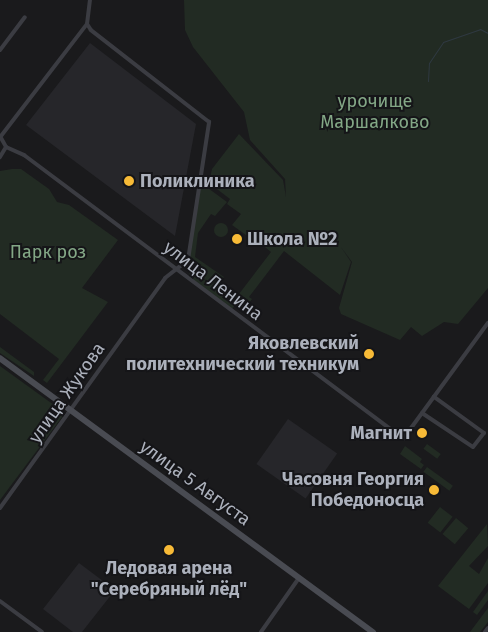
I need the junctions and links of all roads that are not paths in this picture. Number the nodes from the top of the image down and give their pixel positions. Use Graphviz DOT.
graph roads {
  1 [pos="90,0"];
  2 [pos="25,17"];
  3 [pos="87,24"];
  4 [pos="0,50"];
  5 [pos="0,136"];
  6 [pos="6,147"];
  7 [pos="0,157"];
  8 [pos="174,269"];
  9 [pos="488,322"];
  10 [pos="0,358"];
  11 [pos="434,397"];
  12 [pos="72,411"];
  13 [pos="422,413"];
  14 [pos="0,508"];
  15 [pos="299,578"];
  16 [pos="0,601"];
  17 [pos="488,628"];
  18 [pos="42,632"];
  19 [pos="261,632"];
  20 [pos="373,632"];
  21 [pos="485,632"];
  1 -- 3 [label="street"];
  2 -- 4 [label="street"];
  3 -- 5 [label="street"];
  3 -- 8 [label="street, улица Жукова"];
  5 -- 6 [label="street"];
  6 -- 7 [label="street"];
  6 -- 8 [label="street, улица Ленина"];
  8 -- 12 [label="street, улица Жукова"];
  8 -- 13 [label="street, улица Ленина"];
  9 -- 11 [label="street"];
  10 -- 12 [label="street, улица 5 Августа"];
  11 -- 13 [label="street"];
  11 -- 13 [label="street"];
  12 -- 14 [label="street, улица Жукова"];
  12 -- 15 [label="street, улица 5 Августа"];
  15 -- 19 [label="street"];
  15 -- 20 [label="street, улица 5 Августа"];
  16 -- 18 [label="street"];
  17 -- 21 [label="street"];
}
